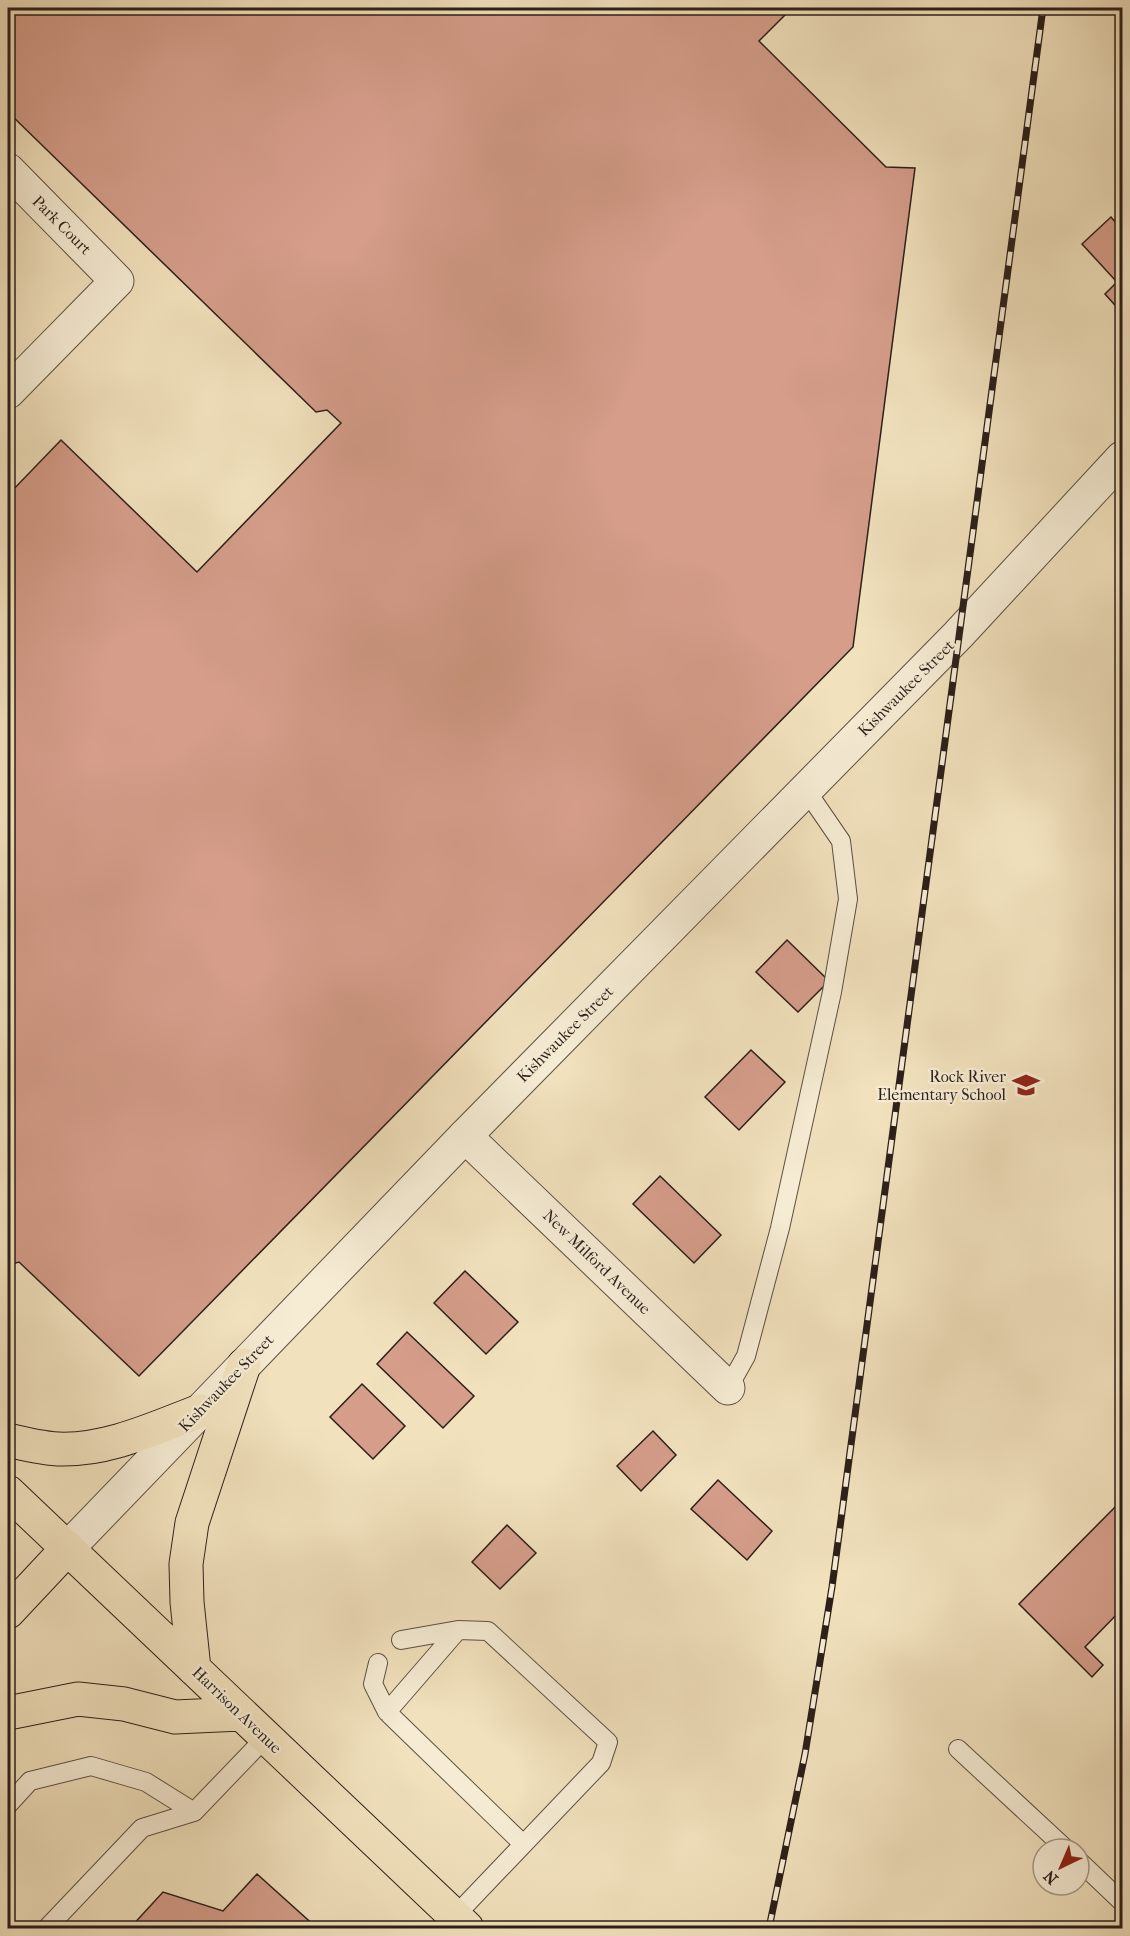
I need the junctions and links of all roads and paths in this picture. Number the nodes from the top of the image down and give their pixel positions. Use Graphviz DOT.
graph roads {
  1 [pos="8,170"];
  2 [pos="8,392"];
  3 [pos="1122,458"];
  4 [pos="806,790"];
  5 [pos="465,1136"];
  6 [pos="244,1365"];
  7 [pos="728,1388"];
  8 [pos="200,1411"];
  9 [pos="8,1440"];
  10 [pos="8,1492"];
  11 [pos="68,1548"];
  12 [pos="8,1612"];
  13 [pos="458,1630"];
  14 [pos="401,1640"];
  15 [pos="378,1663"];
  16 [pos="194,1669"];
  17 [pos="387,1712"];
  18 [pos="8,1713"];
  19 [pos="241,1714"];
  20 [pos="266,1737"];
  21 [pos="958,1749"];
  22 [pos="8,1805"];
  23 [pos="194,1812"];
  24 [pos="1053,1837"];
  25 [pos="523,1845"];
  26 [pos="1091,1872"];
  27 [pos="1122,1902"];
  28 [pos="460,1923"];
  29 [pos="47,1929"];
  1 -- 2 [label="street, Park Court"];
  3 -- 4 [label="street, Kishwaukee Street"];
  4 -- 5 [label="street, Kishwaukee Street"];
  4 -- 7 [label="lane"];
  5 -- 6 [label="street, Kishwaukee Street"];
  5 -- 7 [label="street, New Milford Avenue"];
  6 -- 8 [label="street, Kishwaukee Street"];
  6 -- 16 [label="main road"];
  8 -- 9 [label="main road"];
  8 -- 11 [label="street, Kishwaukee Street"];
  10 -- 11 [label="main road, Harrison Avenue"];
  11 -- 12 [label="main road, Kishwaukee Street"];
  11 -- 16 [label="main road, Harrison Avenue"];
  13 -- 14 [label="lane"];
  13 -- 17 [label="lane"];
  13 -- 25 [label="lane"];
  15 -- 17 [label="lane"];
  16 -- 19 [label="main road, Harrison Avenue"];
  17 -- 25 [label="lane"];
  18 -- 19 [label="main road"];
  19 -- 20 [label="main road, Harrison Avenue"];
  20 -- 23 [label="lane"];
  20 -- 28 [label="main road, Harrison Avenue"];
  21 -- 24 [label="lane"];
  22 -- 23 [label="lane"];
  23 -- 29 [label="lane"];
  25 -- 28 [label="lane"];
  26 -- 27 [label="lane"];
}
